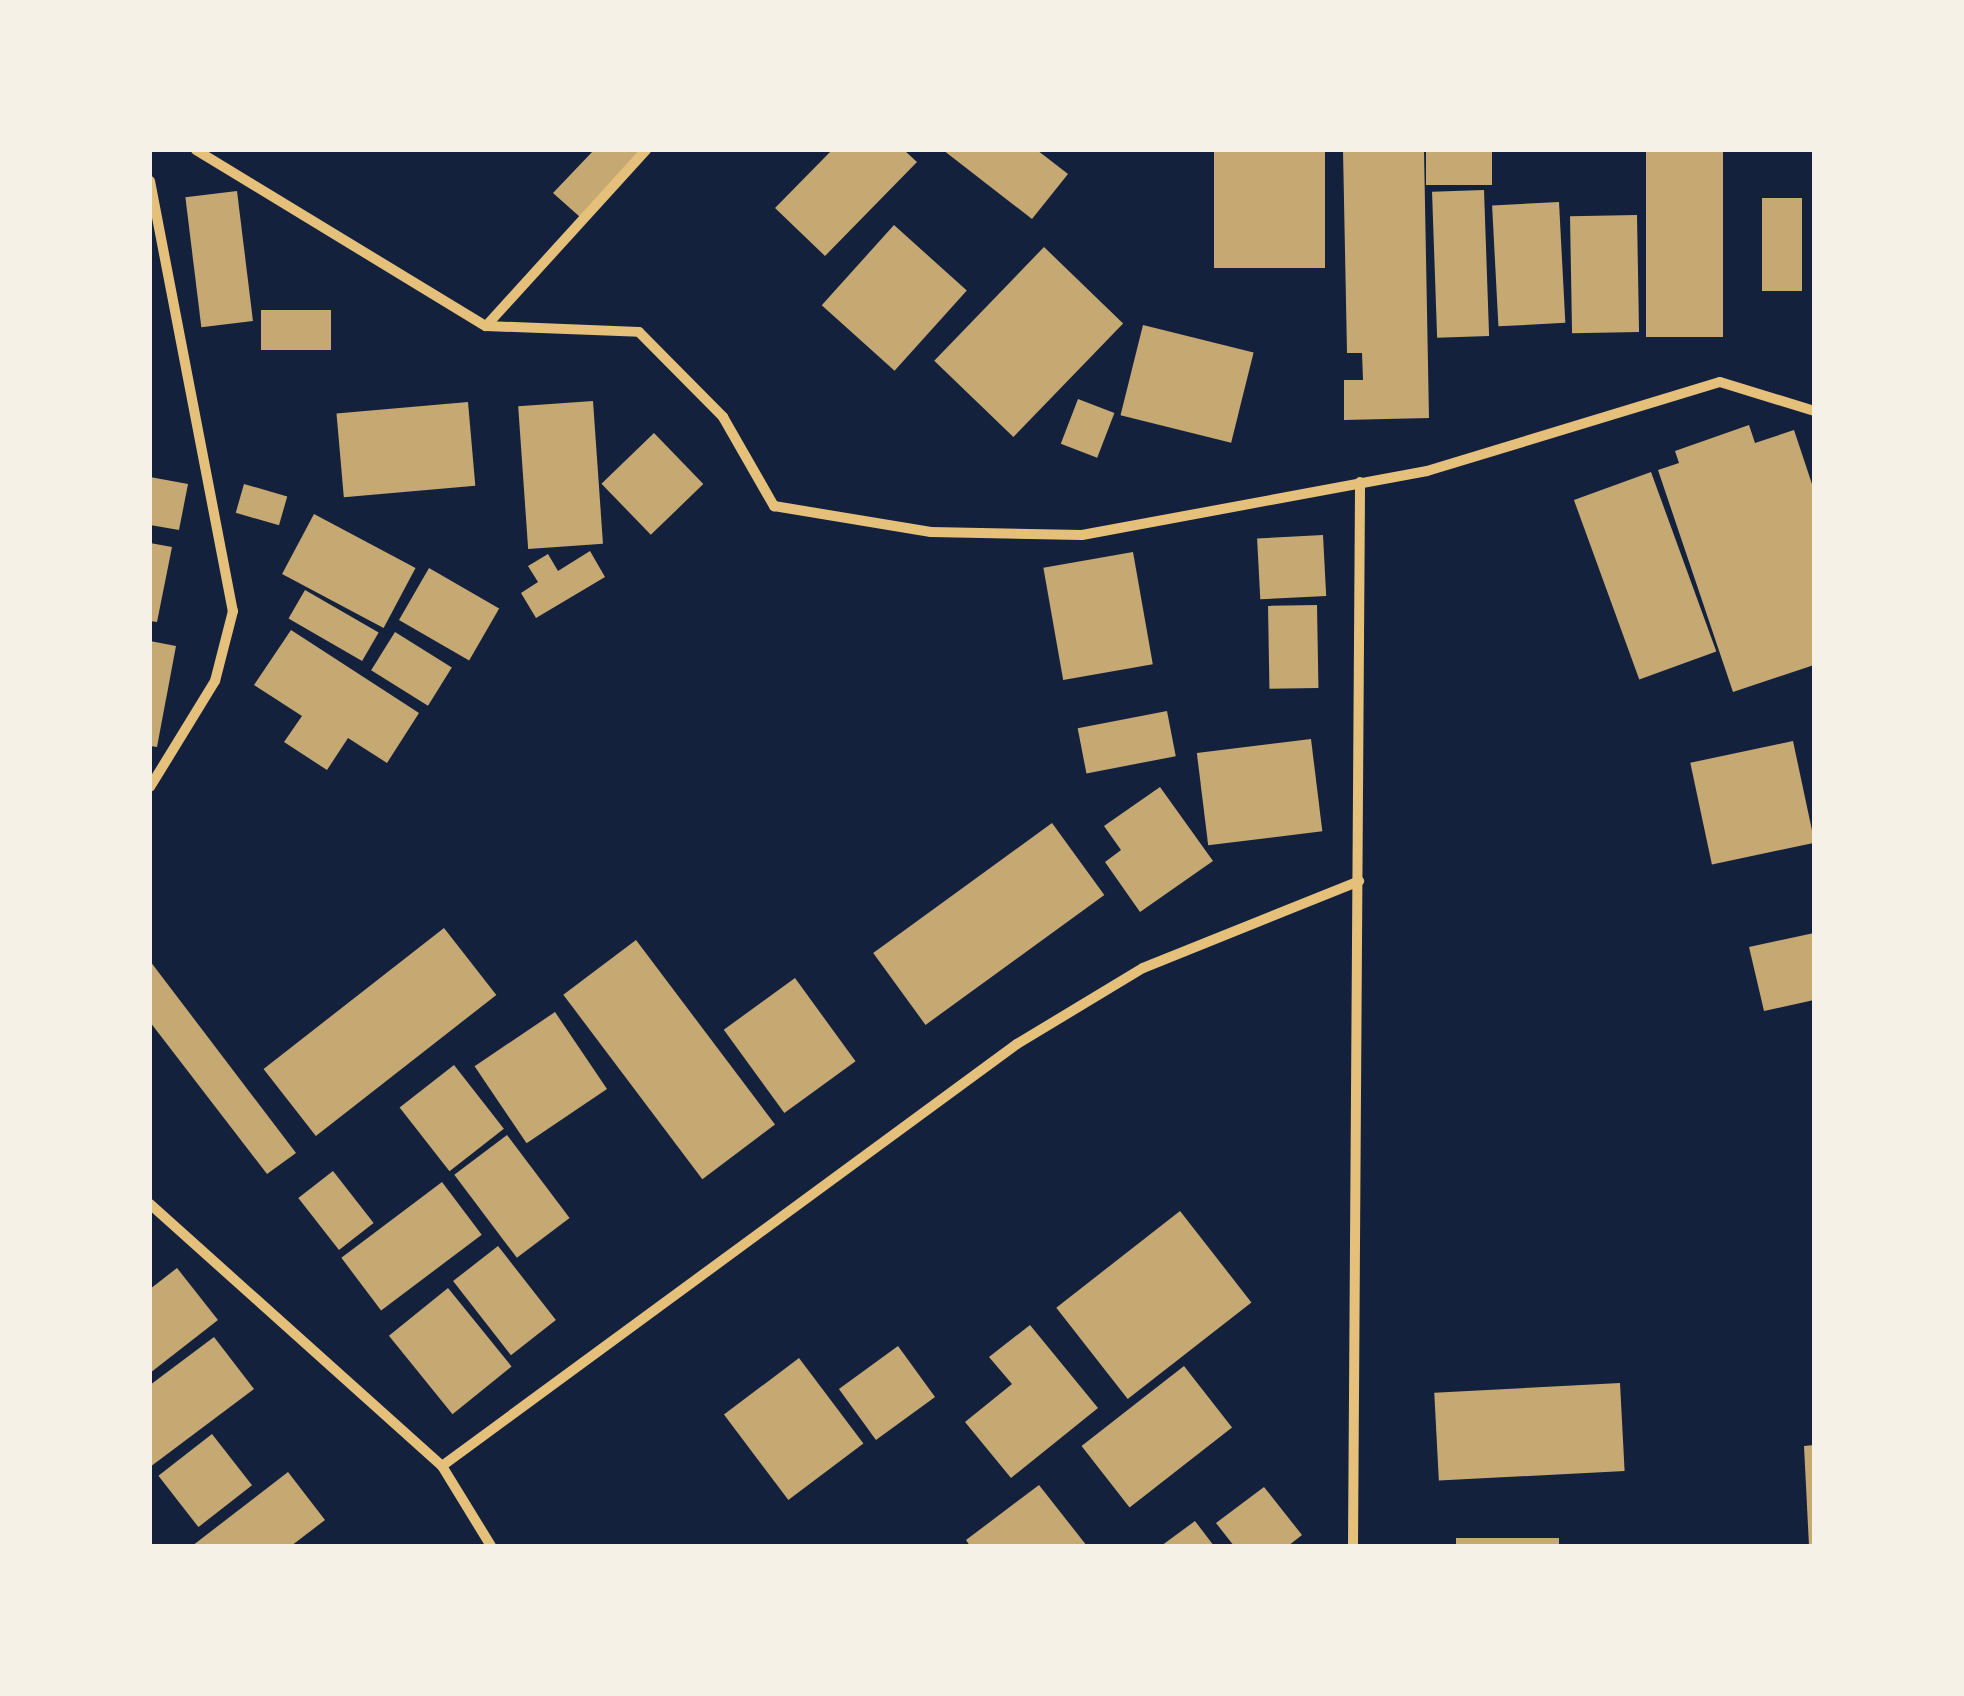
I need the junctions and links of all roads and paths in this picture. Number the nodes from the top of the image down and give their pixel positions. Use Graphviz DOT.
graph roads {
  1 [pos="196,150"];
  2 [pos="646,150"];
  3 [pos="150,180"];
  4 [pos="486,326"];
  5 [pos="1814,411"];
  6 [pos="1360,482"];
  7 [pos="150,787"];
  8 [pos="1359,881"];
  9 [pos="150,1204"];
  10 [pos="442,1466"];
  11 [pos="492,1546"];
  12 [pos="1353,1546"];
  1 -- 4 [label="street"];
  2 -- 4 [label="street"];
  3 -- 7 [label="street"];
  4 -- 6 [label="street"];
  5 -- 6 [label="street"];
  6 -- 8 [label="street"];
  8 -- 10 [label="street"];
  8 -- 12 [label="street"];
  9 -- 10 [label="street"];
  10 -- 11 [label="street"];
}
